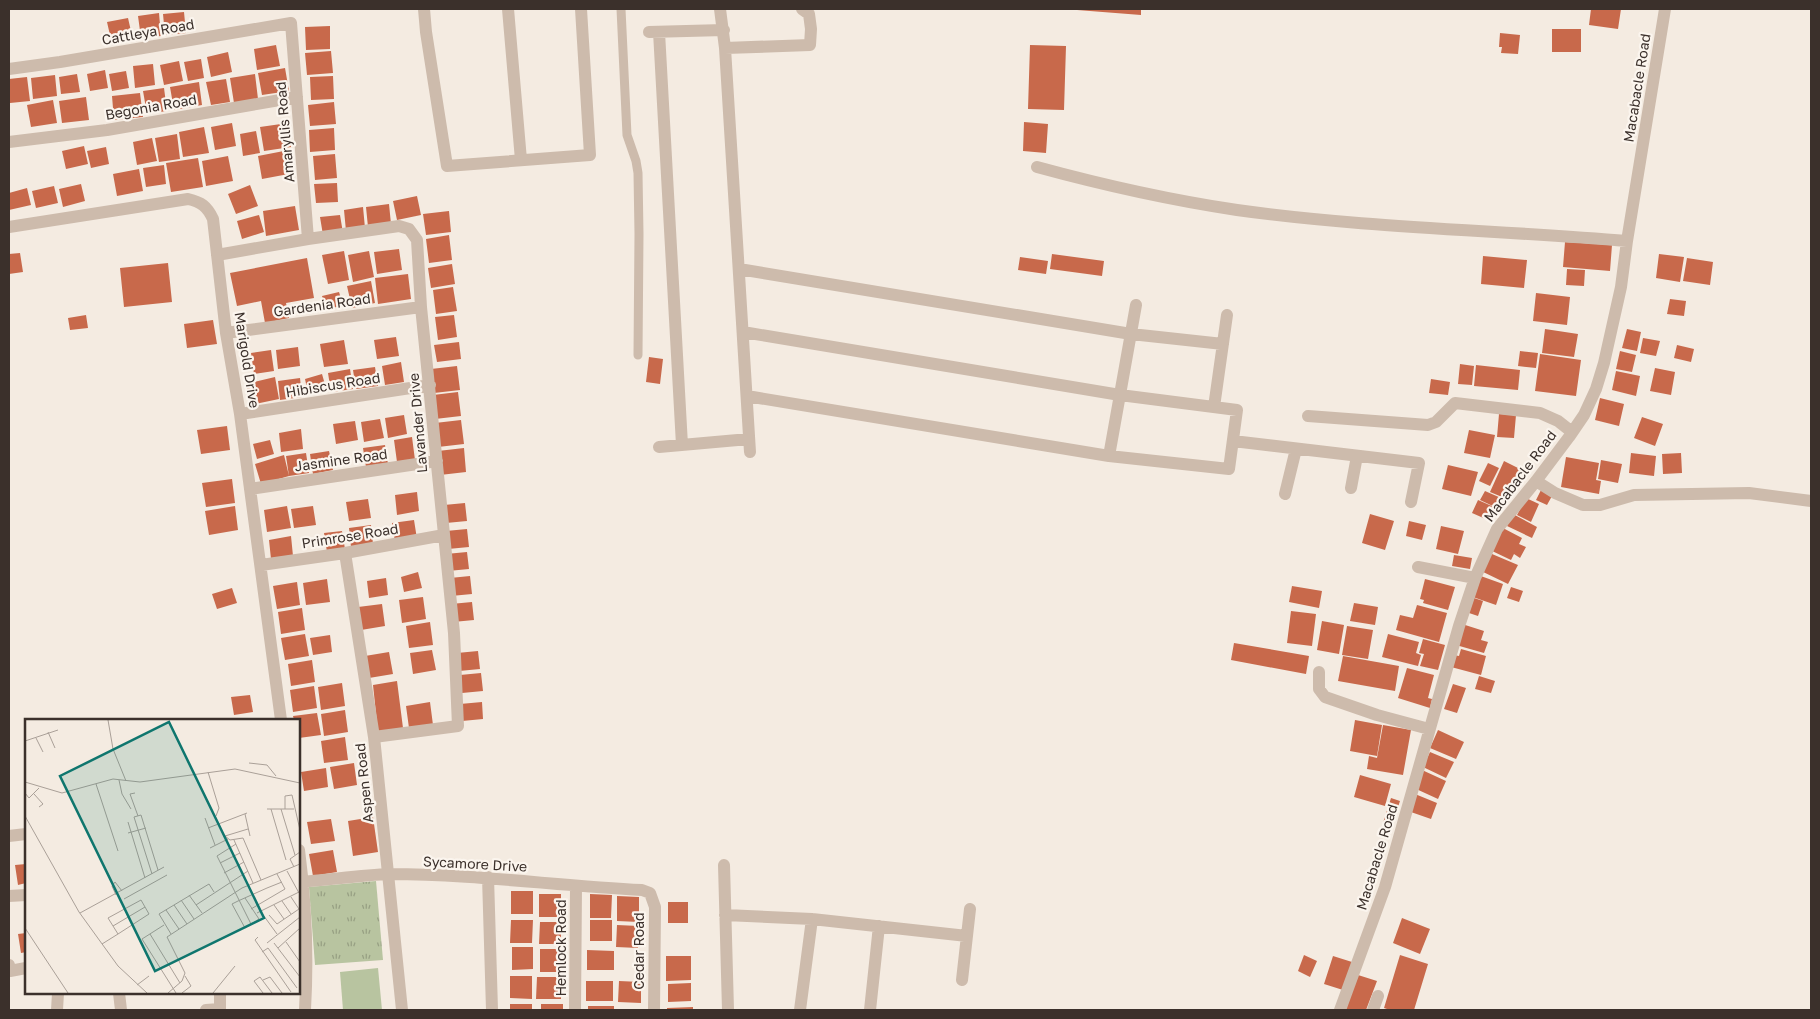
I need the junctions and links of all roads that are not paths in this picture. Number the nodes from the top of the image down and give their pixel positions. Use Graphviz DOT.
graph roads {
  1 [pos="424,9"];
  2 [pos="508,9"];
  3 [pos="581,9"];
  4 [pos="621,9"];
  5 [pos="720,9"];
  6 [pos="802,9"];
  7 [pos="1665,9"];
  8 [pos="291,23"];
  9 [pos="724,30"];
  10 [pos="725,48"];
  11 [pos="9,68"];
  12 [pos="297,97"];
  13 [pos="9,142"];
  14 [pos="521,160"];
  15 [pos="1037,167"];
  16 [pos="9,227"];
  17 [pos="308,239"];
  18 [pos="1627,241"];
  19 [pos="217,255"];
  20 [pos="739,269"];
  21 [pos="1136,305"];
  22 [pos="421,307"];
  23 [pos="1227,314"];
  24 [pos="743,332"];
  25 [pos="226,333"];
  26 [pos="1131,334"];
  27 [pos="1223,344"];
  28 [pos="638,354"];
  29 [pos="430,385"];
  30 [pos="1120,395"];
  31 [pos="746,396"];
  32 [pos="1214,407"];
  33 [pos="240,414"];
  34 [pos="1308,416"];
  35 [pos="1572,432"];
  36 [pos="749,438"];
  37 [pos="1233,441"];
  38 [pos="682,445"];
  39 [pos="659,447"];
  40 [pos="1296,449"];
  41 [pos="750,452"];
  42 [pos="1109,456"];
  43 [pos="1357,456"];
  44 [pos="437,461"];
  45 [pos="1536,481"];
  46 [pos="1351,488"];
  47 [pos="250,490"];
  48 [pos="1285,494"];
  49 [pos="1811,501"];
  50 [pos="1412,502"];
  51 [pos="444,535"];
  52 [pos="346,553"];
  53 [pos="261,565"];
  54 [pos="1418,567"];
  55 [pos="1475,578"];
  56 [pos="1319,672"];
  57 [pos="281,719"];
  58 [pos="1430,729"];
  59 [pos="374,737"];
  60 [pos="25,834"];
  61 [pos="9,836"];
  62 [pos="724,864"];
  63 [pos="300,866"];
  64 [pos="389,874"];
  65 [pos="488,877"];
  66 [pos="301,882"];
  67 [pos="576,887"];
  68 [pos="650,893"];
  69 [pos="25,895"];
  70 [pos="9,896"];
  71 [pos="970,909"];
  72 [pos="725,915"];
  73 [pos="812,918"];
  74 [pos="879,926"];
  75 [pos="967,936"];
  76 [pos="9,965"];
  77 [pos="25,968"];
  78 [pos="962,980"];
  79 [pos="58,994"];
  80 [pos="119,994"];
  81 [pos="220,994"];
  82 [pos="1378,996"];
  83 [pos="57,1010"];
  84 [pos="121,1010"];
  85 [pos="206,1010"];
  86 [pos="220,1010"];
  87 [pos="305,1010"];
  88 [pos="402,1010"];
  89 [pos="492,1010"];
  90 [pos="575,1010"];
  91 [pos="654,1010"];
  92 [pos="728,1010"];
  93 [pos="800,1010"];
  94 [pos="870,1010"];
  95 [pos="1340,1010"];
  96 [pos="1373,1010"];
  1 -- 14 [label="street"];
  2 -- 14 [label="street"];
  3 -- 14 [label="street"];
  4 -- 28 [label="lane"];
  5 -- 9 [label="street"];
  6 -- 10 [label="street"];
  7 -- 18 [label="street, Macabacle Road"];
  8 -- 11 [label="street, Cattleya Road"];
  8 -- 12 [label="street, Amaryllis Road"];
  9 -- 10 [label="street"];
  9 -- 38 [label="street"];
  10 -- 20 [label="street"];
  12 -- 13 [label="street, Begonia Road"];
  12 -- 17 [label="street, Amaryllis Road"];
  15 -- 18 [label="street"];
  16 -- 19 [label="street, Marigold Drive"];
  17 -- 19 [label="street, Lavander Drive"];
  17 -- 22 [label="street, Lavander Drive"];
  18 -- 35 [label="street, Macabacle Road"];
  19 -- 25 [label="street, Marigold Drive"];
  20 -- 24 [label="street"];
  20 -- 26 [label="street"];
  21 -- 26 [label="street"];
  22 -- 25 [label="street, Gardenia Road"];
  22 -- 29 [label="street, Lavander Drive"];
  23 -- 27 [label="street"];
  24 -- 30 [label="street"];
  24 -- 31 [label="street"];
  25 -- 33 [label="street, Marigold Drive"];
  26 -- 27 [label="street"];
  26 -- 30 [label="street"];
  27 -- 32 [label="street"];
  29 -- 33 [label="street, Hibiscus Road"];
  29 -- 44 [label="street, Lavander Drive"];
  30 -- 32 [label="street"];
  30 -- 42 [label="street"];
  31 -- 36 [label="street"];
  31 -- 42 [label="street"];
  32 -- 37 [label="street"];
  33 -- 47 [label="street, Marigold Drive"];
  34 -- 35 [label="street"];
  35 -- 45 [label="street, Macabacle Road"];
  36 -- 38 [label="street"];
  36 -- 41 [label="street"];
  37 -- 40 [label="street"];
  37 -- 42 [label="street"];
  38 -- 39 [label="street"];
  40 -- 43 [label="street"];
  40 -- 48 [label="street"];
  43 -- 46 [label="street"];
  43 -- 50 [label="street"];
  44 -- 47 [label="street, Jasmine Road"];
  44 -- 51 [label="street, Lavander Drive"];
  45 -- 49 [label="street"];
  45 -- 55 [label="street, Macabacle Road"];
  47 -- 53 [label="street, Marigold Drive"];
  51 -- 52 [label="street, Primrose Road"];
  51 -- 59 [label="street, Lavander Drive"];
  52 -- 53 [label="street, Primrose Road"];
  52 -- 59 [label="street, Aspen Road"];
  53 -- 57 [label="street, Marigold Drive"];
  54 -- 55 [label="street"];
  55 -- 58 [label="street, Macabacle Road"];
  56 -- 58 [label="street"];
  58 -- 95 [label="street, Macabacle Road"];
  59 -- 64 [label="street, Aspen Road"];
  60 -- 61 [label="street"];
  62 -- 72 [label="street"];
  63 -- 66 [label="street"];
  64 -- 65 [label="street, Sycamore Drive"];
  64 -- 66 [label="street, Sycamore Drive"];
  64 -- 88 [label="street, Aspen Road"];
  65 -- 67 [label="street, Sycamore Drive"];
  65 -- 89 [label="street"];
  66 -- 87 [label="street"];
  67 -- 68 [label="street, Sycamore Drive"];
  67 -- 90 [label="street, Hemlock Road"];
  68 -- 91 [label="street, Cedar Road"];
  69 -- 70 [label="street"];
  71 -- 75 [label="street"];
  72 -- 73 [label="street"];
  72 -- 92 [label="street"];
  73 -- 74 [label="street"];
  73 -- 93 [label="street"];
  74 -- 75 [label="street"];
  74 -- 94 [label="street"];
  75 -- 78 [label="street"];
  76 -- 77 [label="street"];
  79 -- 83 [label="street"];
  80 -- 84 [label="street"];
  81 -- 86 [label="street"];
  82 -- 96 [label="street"];
  85 -- 86 [label="street"];
}
